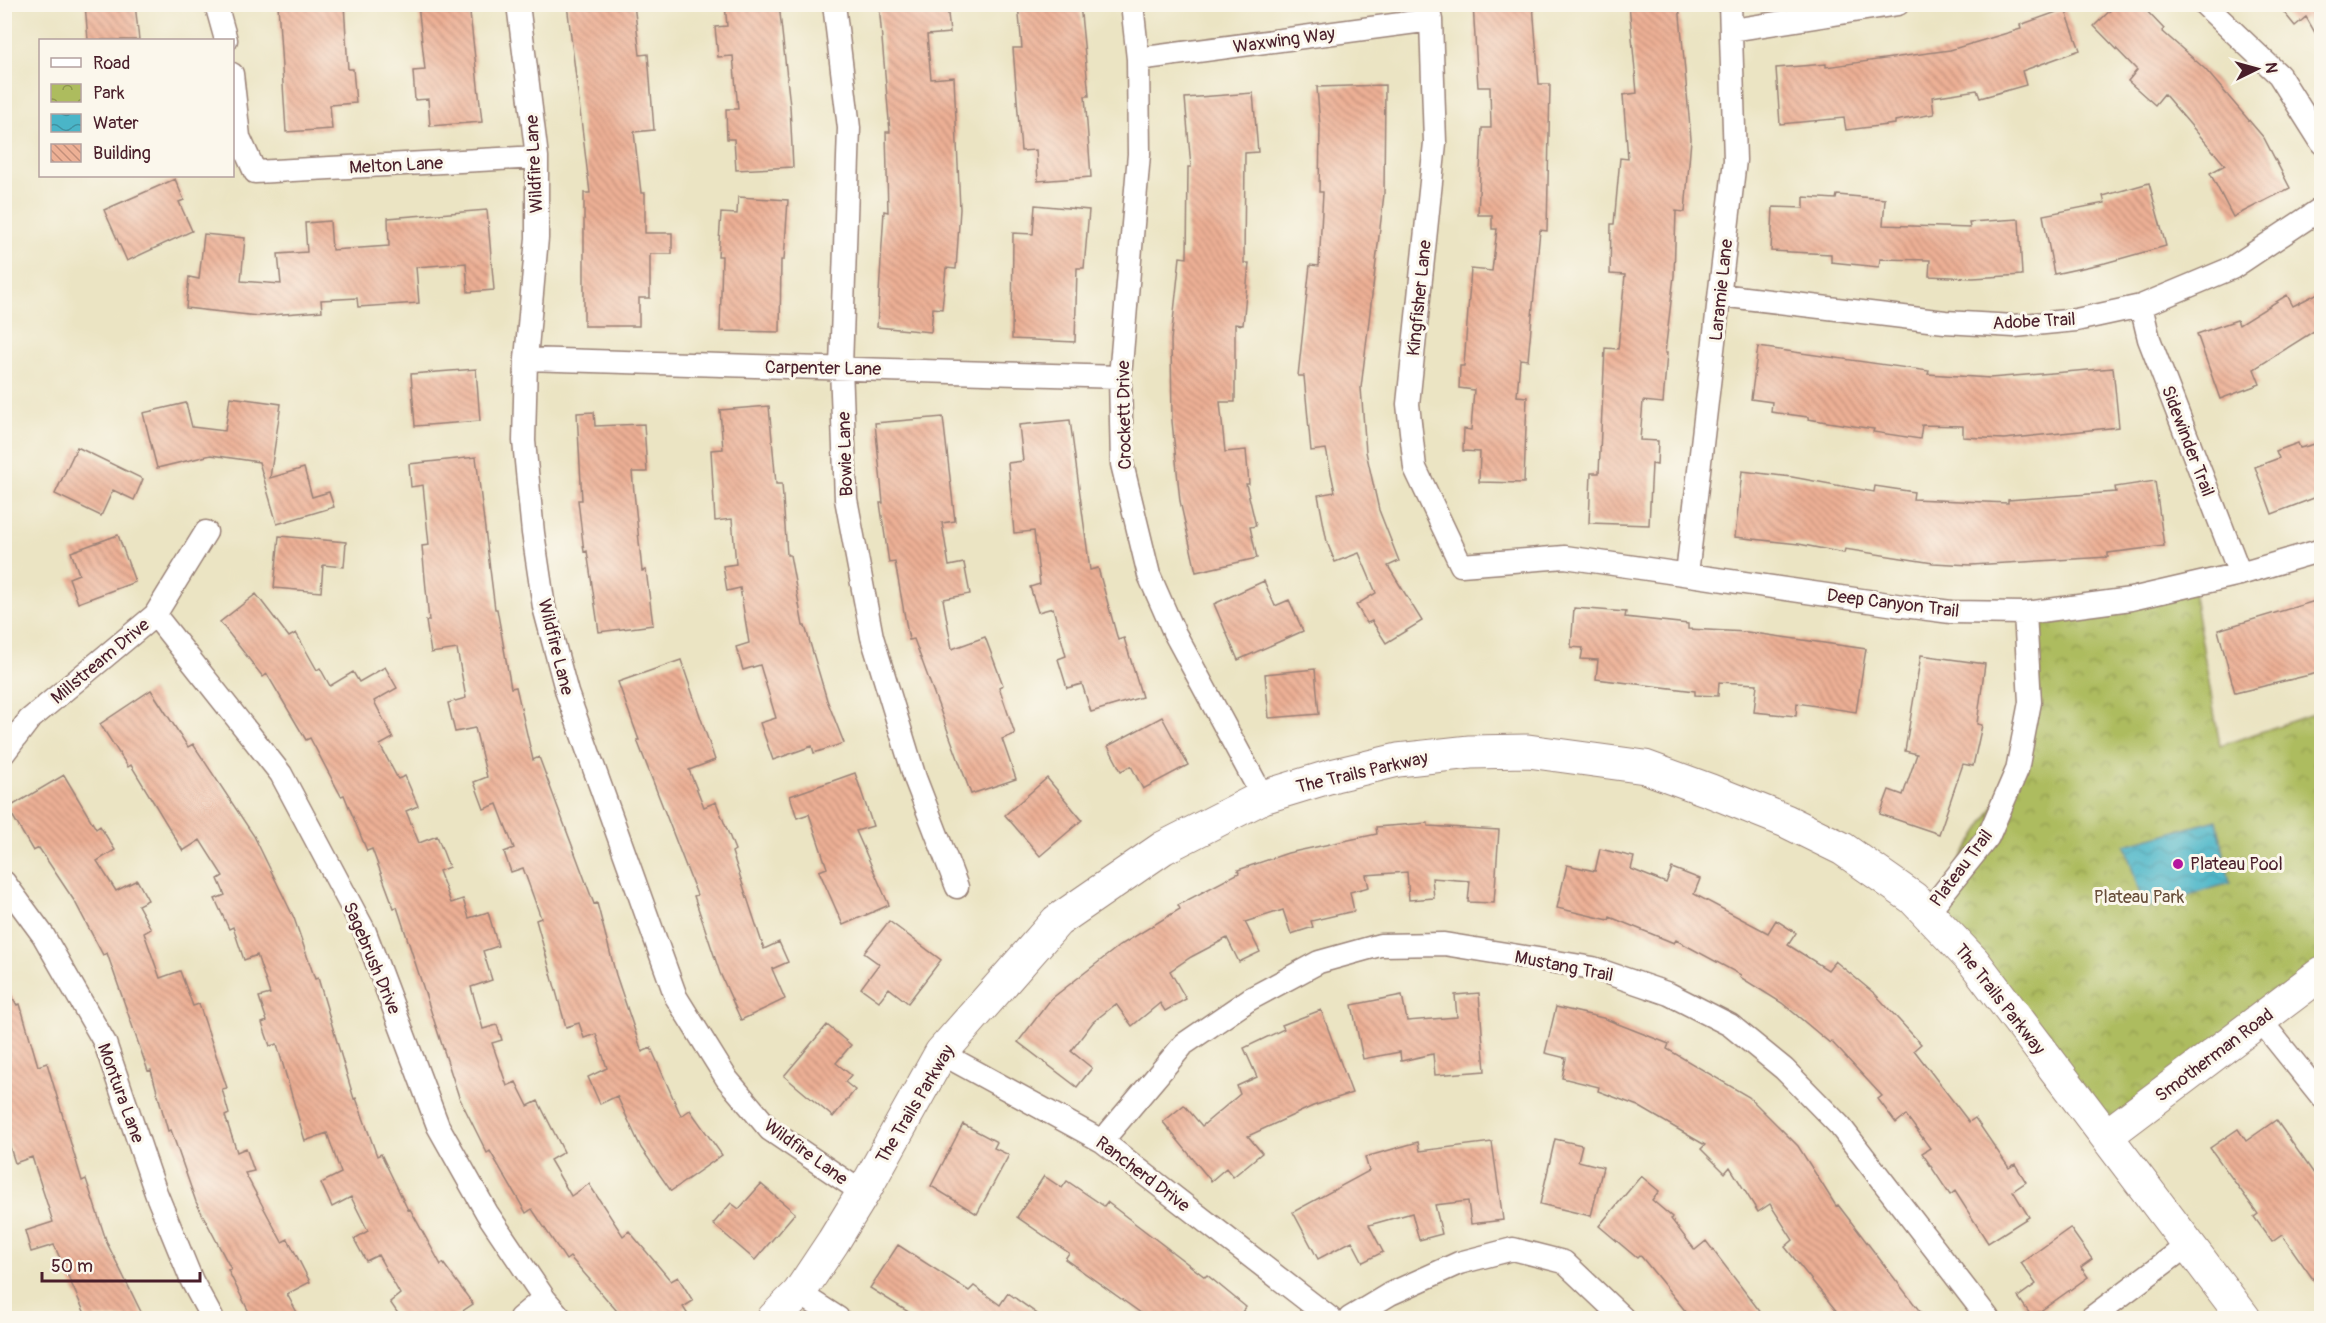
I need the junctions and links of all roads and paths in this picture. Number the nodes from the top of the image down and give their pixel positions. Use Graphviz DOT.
graph roads {
  1 [pos="216,4"];
  2 [pos="518,4"];
  3 [pos="834,4"];
  4 [pos="1132,4"];
  5 [pos="1730,4"];
  6 [pos="1898,4"];
  7 [pos="2208,6"];
  8 [pos="1429,12"];
  9 [pos="1732,30"];
  10 [pos="226,39"];
  11 [pos="1138,59"];
  12 [pos="234,93"];
  13 [pos="2322,143"];
  14 [pos="537,156"];
  15 [pos="2322,208"];
  16 [pos="1720,295"];
  17 [pos="2141,306"];
  18 [pos="526,359"];
  19 [pos="841,367"];
  20 [pos="1120,377"];
  21 [pos="206,532"];
  22 [pos="2322,550"];
  23 [pos="1461,565"];
  24 [pos="1687,574"];
  25 [pos="2240,574"];
  26 [pos="2025,613"];
  27 [pos="155,615"];
  28 [pos="4,753"];
  29 [pos="1263,797"];
  30 [pos="4,882"];
  31 [pos="957,888"];
  32 [pos="1927,913"];
  33 [pos="2322,973"];
  34 [pos="2261,1021"];
  35 [pos="941,1053"];
  36 [pos="2322,1097"];
  37 [pos="2106,1136"];
  38 [pos="1102,1141"];
  39 [pos="863,1193"];
  40 [pos="2188,1245"];
  41 [pos="799,1293"];
  42 [pos="544,1298"];
  43 [pos="212,1318"];
  44 [pos="520,1318"];
  45 [pos="561,1318"];
  46 [pos="774,1318"];
  47 [pos="838,1318"];
  48 [pos="1330,1318"];
  49 [pos="1350,1318"];
  50 [pos="1623,1318"];
  51 [pos="1988,1318"];
  52 [pos="2091,1318"];
  53 [pos="2244,1318"];
  1 -- 10 [label="street"];
  2 -- 14 [label="street, Wildfire Lane"];
  3 -- 19 [label="street, Bowie Lane"];
  4 -- 11 [label="street, Crockett Drive"];
  5 -- 9 [label="street, Laramie Lane"];
  6 -- 9 [label="street"];
  7 -- 13 [label="street"];
  8 -- 11 [label="street, Waxwing Way"];
  8 -- 23 [label="street, Kingfisher Lane"];
  9 -- 16 [label="street, Laramie Lane"];
  11 -- 20 [label="street, Crockett Drive"];
  12 -- 14 [label="street, Melton Lane"];
  14 -- 18 [label="street, Wildfire Lane"];
  15 -- 17 [label="street, Adobe Trail"];
  16 -- 17 [label="street, Adobe Trail"];
  16 -- 24 [label="street, Laramie Lane"];
  17 -- 25 [label="street, Sidewinder Trail"];
  18 -- 19 [label="street, Carpenter Lane"];
  18 -- 39 [label="street, Wildfire Lane"];
  19 -- 20 [label="street, Carpenter Lane"];
  19 -- 31 [label="street, Bowie Lane"];
  20 -- 29 [label="street, Crockett Drive"];
  21 -- 27 [label="street, Millstream Drive"];
  22 -- 25 [label="street, Deep Canyon Trail"];
  23 -- 24 [label="street, Deep Canyon Trail"];
  24 -- 26 [label="street, Deep Canyon Trail"];
  25 -- 26 [label="street, Deep Canyon Trail"];
  26 -- 32 [label="street, Plateau Trail"];
  27 -- 28 [label="street, Millstream Drive"];
  27 -- 42 [label="street, Sagebrush Drive"];
  29 -- 32 [label="street, The Trails Parkway"];
  29 -- 35 [label="street, The Trails Parkway"];
  30 -- 43 [label="street, Montura Lane"];
  32 -- 37 [label="street, The Trails Parkway"];
  33 -- 34 [label="street, Smotherman Road"];
  34 -- 36 [label="street"];
  34 -- 37 [label="street, Smotherman Road"];
  35 -- 38 [label="street, Rancherd Drive"];
  35 -- 39 [label="street, The Trails Parkway"];
  37 -- 40 [label="street, The Trails Parkway"];
  38 -- 48 [label="street, Rancherd Drive"];
  38 -- 51 [label="street, Mustang Trail"];
  39 -- 41 [label="street, The Trails Parkway"];
  40 -- 52 [label="street"];
  40 -- 53 [label="street, The Trails Parkway"];
  41 -- 46 [label="street, The Trails Parkway"];
  41 -- 47 [label="street"];
  42 -- 44 [label="street"];
  42 -- 45 [label="street, Sagebrush Drive"];
  49 -- 50 [label="street"];
}
